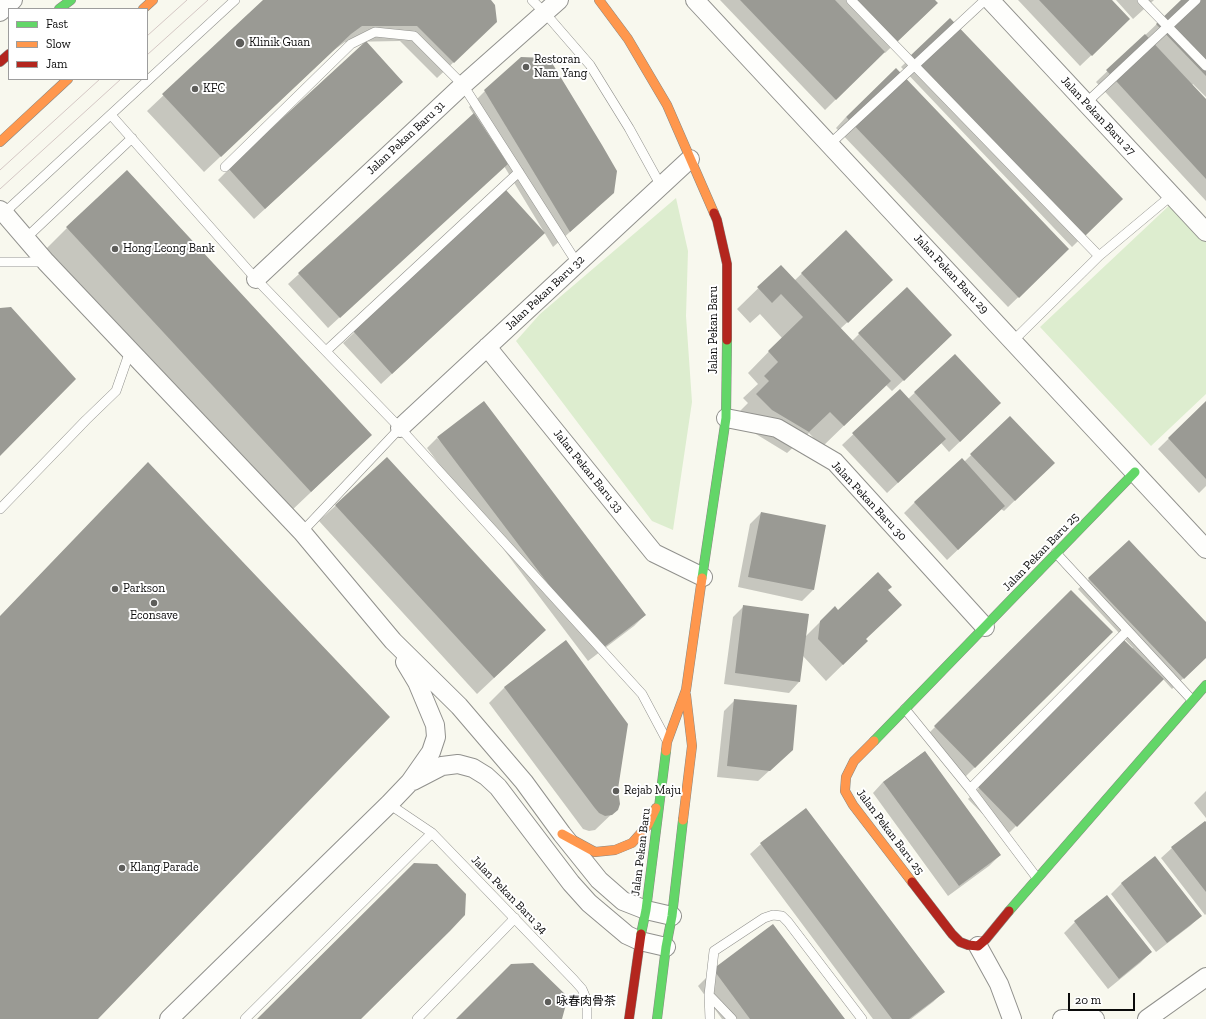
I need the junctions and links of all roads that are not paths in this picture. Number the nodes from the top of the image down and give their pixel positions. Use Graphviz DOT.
graph roads {
  1 [pos="13,0"];
  2 [pos="71,0"];
  3 [pos="153,0"];
  4 [pos="235,0"];
  5 [pos="532,0"];
  6 [pos="559,0"];
  7 [pos="599,0"];
  8 [pos="695,0"];
  9 [pos="851,0"];
  10 [pos="985,0"];
  11 [pos="990,0"];
  12 [pos="1142,0"];
  13 [pos="1196,0"];
  14 [pos="60,8"];
  15 [pos="144,8"];
  16 [pos="0,12"];
  17 [pos="545,13"];
  18 [pos="1168,27"];
  19 [pos="8,55"];
  20 [pos="0,62"];
  21 [pos="914,66"];
  22 [pos="1206,66"];
  23 [pos="67,80"];
  24 [pos="463,85"];
  25 [pos="1086,103"];
  26 [pos="111,115"];
  27 [pos="132,138"];
  28 [pos="0,142"];
  29 [pos="830,144"];
  30 [pos="690,159"];
  31 [pos="225,167"];
  32 [pos="519,172"];
  33 [pos="661,186"];
  34 [pos="1172,195"];
  35 [pos="2,211"];
  36 [pos="1206,232"];
  37 [pos="26,238"];
  38 [pos="1099,256"];
  39 [pos="0,262"];
  40 [pos="46,262"];
  41 [pos="577,264"];
  42 [pos="256,279"];
  43 [pos="1013,341"];
  44 [pos="487,347"];
  45 [pos="130,351"];
  46 [pos="326,351"];
  47 [pos="726,418"];
  48 [pos="400,428"];
  49 [pos="1135,472"];
  50 [pos="0,509"];
  51 [pos="302,532"];
  52 [pos="1206,549"];
  53 [pos="1056,553"];
  54 [pos="702,577"];
  55 [pos="985,627"];
  56 [pos="1127,631"];
  57 [pos="393,641"];
  58 [pos="1206,685"];
  59 [pos="686,690"];
  60 [pos="1192,700"];
  61 [pos="905,709"];
  62 [pos="667,742"];
  63 [pos="410,782"];
  64 [pos="970,789"];
  65 [pos="660,802"];
  66 [pos="389,804"];
  67 [pos="432,833"];
  68 [pos="562,834"];
  69 [pos="1036,878"];
  70 [pos="646,910"];
  71 [pos="672,916"];
  72 [pos="514,918"];
  73 [pos="640,941"];
  74 [pos="978,946"];
  75 [pos="666,947"];
  76 [pos="1206,977"];
  77 [pos="709,995"];
  78 [pos="169,1019"];
  79 [pos="245,1019"];
  80 [pos="416,1019"];
  81 [pos="587,1019"];
  82 [pos="629,1019"];
  83 [pos="657,1019"];
  84 [pos="710,1019"];
  85 [pos="732,1019"];
  86 [pos="862,1019"];
  87 [pos="1012,1019"];
  88 [pos="1062,1019"];
  89 [pos="1095,1019"];
  90 [pos="1147,1019"];
  1 -- 16 [label="street"];
  2 -- 14 [label="main road"];
  3 -- 15 [label="main road"];
  4 -- 26 [label="lane"];
  5 -- 17 [label="lane"];
  6 -- 17 [label="street, Jalan Pekan Baru 31"];
  7 -- 30 [label="main road, Jalan Pekan Baru"];
  8 -- 29 [label="street, Jalan Pekan Baru 29"];
  9 -- 21 [label="lane"];
  10 -- 21 [label="lane"];
  11 -- 25 [label="street, Jalan Pekan Baru 27"];
  12 -- 18 [label="lane"];
  13 -- 18 [label="lane"];
  17 -- 24 [label="street, Jalan Pekan Baru 31"];
  17 -- 33 [label="lane"];
  18 -- 22 [label="lane"];
  18 -- 25 [label="lane"];
  19 -- 20 [label="main road"];
  21 -- 29 [label="lane"];
  21 -- 38 [label="lane"];
  23 -- 28 [label="main road"];
  24 -- 31 [label="lane"];
  24 -- 32 [label="lane"];
  24 -- 42 [label="street, Jalan Pekan Baru 31"];
  25 -- 34 [label="street, Jalan Pekan Baru 27"];
  26 -- 27 [label="lane"];
  26 -- 35 [label="lane"];
  27 -- 37 [label="lane"];
  27 -- 42 [label="lane"];
  29 -- 43 [label="street, Jalan Pekan Baru 29"];
  30 -- 33 [label="street, Jalan Pekan Baru 32"];
  30 -- 47 [label="main road, Jalan Pekan Baru"];
  32 -- 41 [label="lane"];
  32 -- 46 [label="lane"];
  33 -- 41 [label="street, Jalan Pekan Baru 32"];
  34 -- 36 [label="street, Jalan Pekan Baru 27"];
  34 -- 38 [label="lane"];
  35 -- 37 [label="street"];
  37 -- 40 [label="street"];
  38 -- 43 [label="lane"];
  39 -- 40 [label="lane"];
  40 -- 45 [label="street"];
  41 -- 44 [label="street, Jalan Pekan Baru 32"];
  42 -- 46 [label="lane"];
  43 -- 49 [label="street, Jalan Pekan Baru 29"];
  44 -- 48 [label="street, Jalan Pekan Baru 32"];
  44 -- 54 [label="street, Jalan Pekan Baru 33"];
  45 -- 50 [label="lane"];
  45 -- 51 [label="street"];
  46 -- 48 [label="lane"];
  47 -- 54 [label="main road, Jalan Pekan Baru"];
  47 -- 55 [label="street, Jalan Pekan Baru 30"];
  48 -- 51 [label="lane"];
  48 -- 62 [label="lane"];
  49 -- 52 [label="street, Jalan Pekan Baru 29"];
  49 -- 53 [label="main road, Jalan Pekan Baru 25"];
  51 -- 57 [label="street"];
  53 -- 55 [label="main road, Jalan Pekan Baru 25"];
  53 -- 56 [label="lane"];
  54 -- 59 [label="main road, Jalan Pekan Baru"];
  55 -- 61 [label="main road, Jalan Pekan Baru 25"];
  56 -- 60 [label="lane"];
  56 -- 64 [label="lane"];
  57 -- 63 [label="street"];
  57 -- 68 [label="street"];
  58 -- 60 [label="main road"];
  59 -- 62 [label="main road, Jalan Pekan Baru"];
  59 -- 71 [label="main road, Jalan Pekan Baru"];
  60 -- 69 [label="main road"];
  61 -- 64 [label="lane"];
  61 -- 74 [label="main road, Jalan Pekan Baru 25"];
  62 -- 65 [label="main road, Jalan Pekan Baru"];
  63 -- 66 [label="street"];
  63 -- 73 [label="street"];
  64 -- 69 [label="lane"];
  65 -- 68 [label="main road"];
  65 -- 70 [label="main road, Jalan Pekan Baru"];
  66 -- 67 [label="lane, Jalan Pekan Baru 34"];
  66 -- 78 [label="street"];
  67 -- 72 [label="lane, Jalan Pekan Baru 34"];
  67 -- 79 [label="lane"];
  68 -- 70 [label="street"];
  69 -- 74 [label="main road"];
  70 -- 71 [label="street"];
  70 -- 73 [label="main road, Jalan Pekan Baru"];
  71 -- 75 [label="main road, Jalan Pekan Baru"];
  72 -- 80 [label="lane"];
  72 -- 81 [label="lane, Jalan Pekan Baru 34"];
  73 -- 75 [label="street"];
  73 -- 82 [label="main road, Jalan Pekan Baru"];
  74 -- 87 [label="street"];
  75 -- 83 [label="main road, Jalan Pekan Baru"];
  76 -- 90 [label="street"];
  77 -- 84 [label="lane"];
  77 -- 85 [label="lane"];
  77 -- 86 [label="lane"];
  88 -- 89 [label="street"];
}
